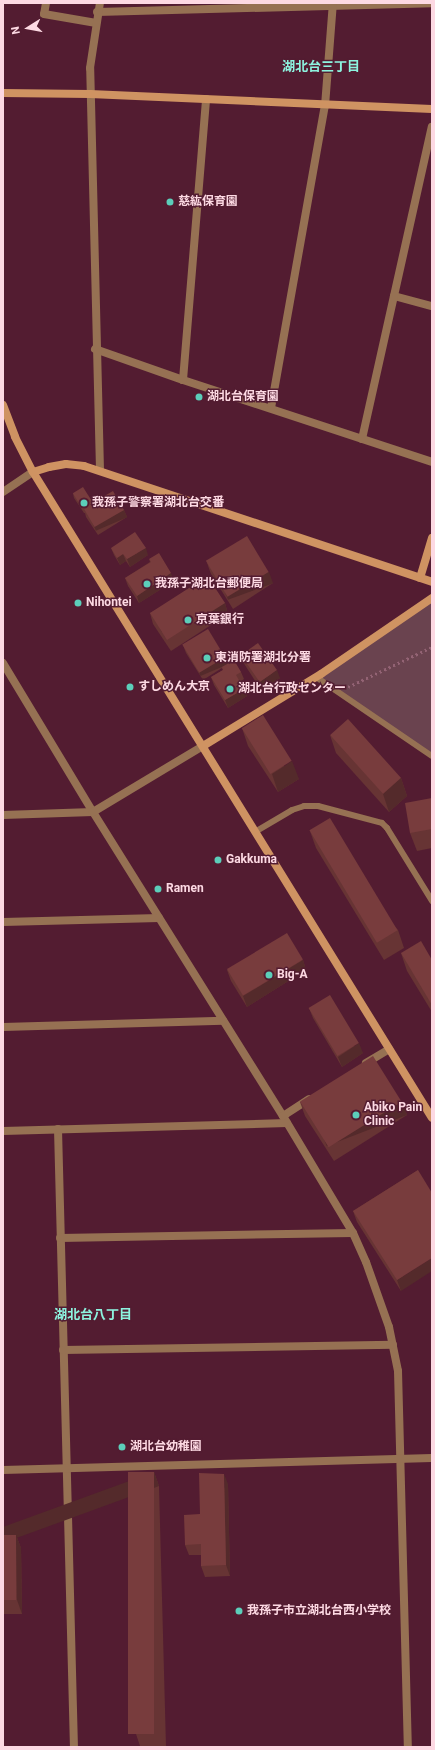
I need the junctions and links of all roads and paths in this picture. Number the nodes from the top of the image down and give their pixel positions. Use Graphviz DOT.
graph roads {
  1 [pos="46,3"];
  2 [pos="100,3"];
  3 [pos="432,3"];
  4 [pos="333,4"];
  5 [pos="97,12"];
  6 [pos="96,23"];
  7 [pos="3,93"];
  8 [pos="90,94"];
  9 [pos="206,99"];
  10 [pos="325,106"];
  11 [pos="432,109"];
  12 [pos="432,127"];
  13 [pos="394,296"];
  14 [pos="432,306"];
  15 [pos="95,349"];
  16 [pos="183,380"];
  17 [pos="3,405"];
  18 [pos="271,408"];
  19 [pos="362,439"];
  20 [pos="432,462"];
  21 [pos="100,470"];
  22 [pos="33,472"];
  23 [pos="3,492"];
  24 [pos="432,538"];
  25 [pos="420,578"];
  26 [pos="432,582"];
  27 [pos="432,598"];
  28 [pos="432,647"];
  29 [pos="3,663"];
  30 [pos="7,677"];
  31 [pos="316,677"];
  32 [pos="339,692"];
  33 [pos="203,746"];
  34 [pos="432,756"];
  35 [pos="93,812"];
  36 [pos="3,815"];
  37 [pos="255,832"];
  38 [pos="432,901"];
  39 [pos="159,918"];
  40 [pos="3,922"];
  41 [pos="223,1021"];
  42 [pos="3,1027"];
  43 [pos="389,1049"];
  44 [pos="356,1070"];
  45 [pos="316,1095"];
  46 [pos="432,1118"];
  47 [pos="285,1120"];
  48 [pos="58,1129"];
  49 [pos="3,1131"];
  50 [pos="353,1233"];
  51 [pos="60,1238"];
  52 [pos="393,1344"];
  53 [pos="63,1350"];
  54 [pos="432,1458"];
  55 [pos="400,1459"];
  56 [pos="66,1468"];
  57 [pos="3,1470"];
  58 [pos="74,1747"];
  59 [pos="408,1747"];
  1 -- 6 [label="street"];
  2 -- 5 [label="street"];
  3 -- 4 [label="street"];
  4 -- 5 [label="street"];
  4 -- 10 [label="street"];
  5 -- 6 [label="street"];
  6 -- 8 [label="street"];
  7 -- 8 [label="street"];
  8 -- 9 [label="street"];
  8 -- 15 [label="street"];
  9 -- 10 [label="street"];
  9 -- 16 [label="street"];
  10 -- 11 [label="street"];
  10 -- 18 [label="street"];
  12 -- 13 [label="street"];
  13 -- 14 [label="street"];
  13 -- 19 [label="street"];
  15 -- 16 [label="street"];
  15 -- 21 [label="street"];
  16 -- 18 [label="street"];
  17 -- 22 [label="street"];
  18 -- 19 [label="street"];
  19 -- 20 [label="street"];
  21 -- 22 [label="street"];
  21 -- 25 [label="street"];
  22 -- 23 [label="street"];
  22 -- 33 [label="street"];
  24 -- 25 [label="street"];
  25 -- 26 [label="street"];
  27 -- 31 [label="street"];
  28 -- 32 [label="path"];
  29 -- 30 [label="street"];
  30 -- 35 [label="street"];
  31 -- 32 [label="lane"];
  31 -- 33 [label="street"];
  32 -- 34 [label="lane"];
  33 -- 35 [label="street"];
  33 -- 37 [label="street"];
  35 -- 36 [label="street"];
  35 -- 39 [label="street"];
  37 -- 38 [label="lane"];
  37 -- 43 [label="street"];
  39 -- 40 [label="street"];
  39 -- 41 [label="street"];
  41 -- 42 [label="street"];
  41 -- 47 [label="street"];
  43 -- 44 [label="street"];
  43 -- 46 [label="street"];
  45 -- 47 [label="street"];
  47 -- 48 [label="street"];
  47 -- 50 [label="street"];
  48 -- 49 [label="street"];
  48 -- 51 [label="street"];
  50 -- 51 [label="street"];
  50 -- 52 [label="street"];
  51 -- 53 [label="street"];
  52 -- 53 [label="street"];
  52 -- 55 [label="street"];
  53 -- 56 [label="street"];
  54 -- 55 [label="street"];
  55 -- 56 [label="street"];
  55 -- 59 [label="street"];
  56 -- 57 [label="street"];
  56 -- 58 [label="street"];
}
